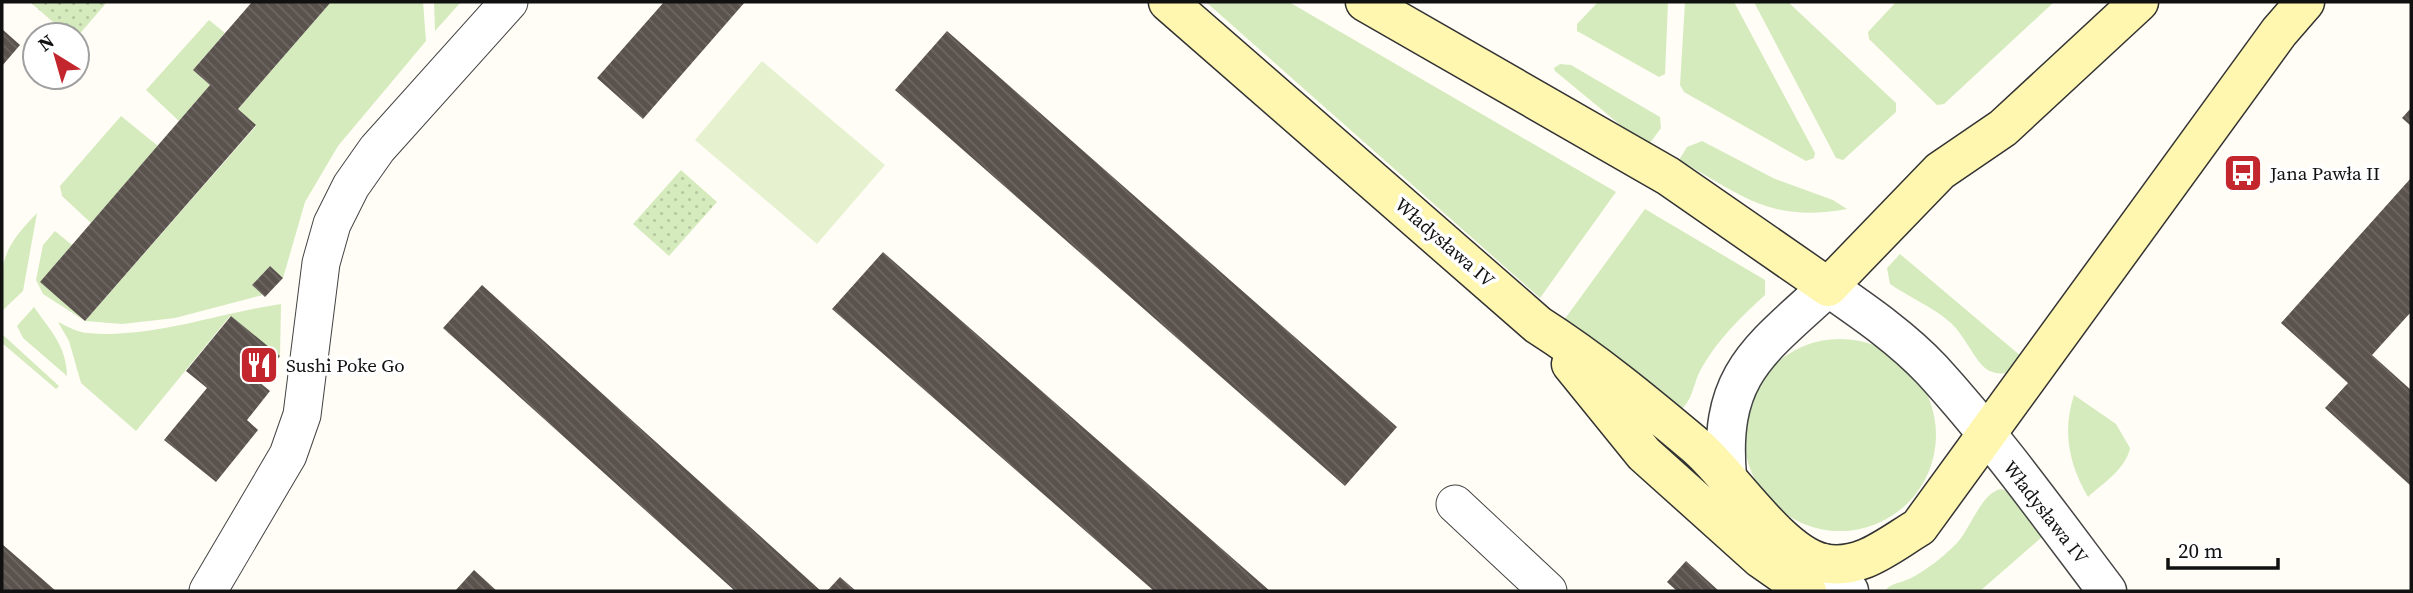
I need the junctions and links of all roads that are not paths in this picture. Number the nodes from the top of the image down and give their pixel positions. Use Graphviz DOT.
graph roads {
  1 [pos="509,2"];
  2 [pos="1168,2"];
  3 [pos="1365,2"];
  4 [pos="2138,2"];
  5 [pos="2305,2"];
  6 [pos="1828,287"];
  7 [pos="1538,325"];
  8 [pos="1984,434"];
  9 [pos="1727,475"];
  10 [pos="1455,504"];
  11 [pos="1815,577"];
  12 [pos="208,591"];
  13 [pos="1548,591"];
  14 [pos="1849,591"];
  15 [pos="2107,591"];
  1 -- 12 [label="street"];
  2 -- 7 [label="main road, Władysława IV"];
  3 -- 6 [label="main road"];
  4 -- 6 [label="main road"];
  5 -- 8 [label="main road"];
  6 -- 8 [label="street, Władysława IV"];
  6 -- 9 [label="street"];
  7 -- 9 [label="main road, Władysława IV"];
  7 -- 11 [label="main road"];
  8 -- 11 [label="main road"];
  8 -- 15 [label="street, Władysława IV"];
  9 -- 11 [label="main road, Władysława IV"];
  10 -- 13 [label="street"];
  11 -- 14 [label="street"];
}
